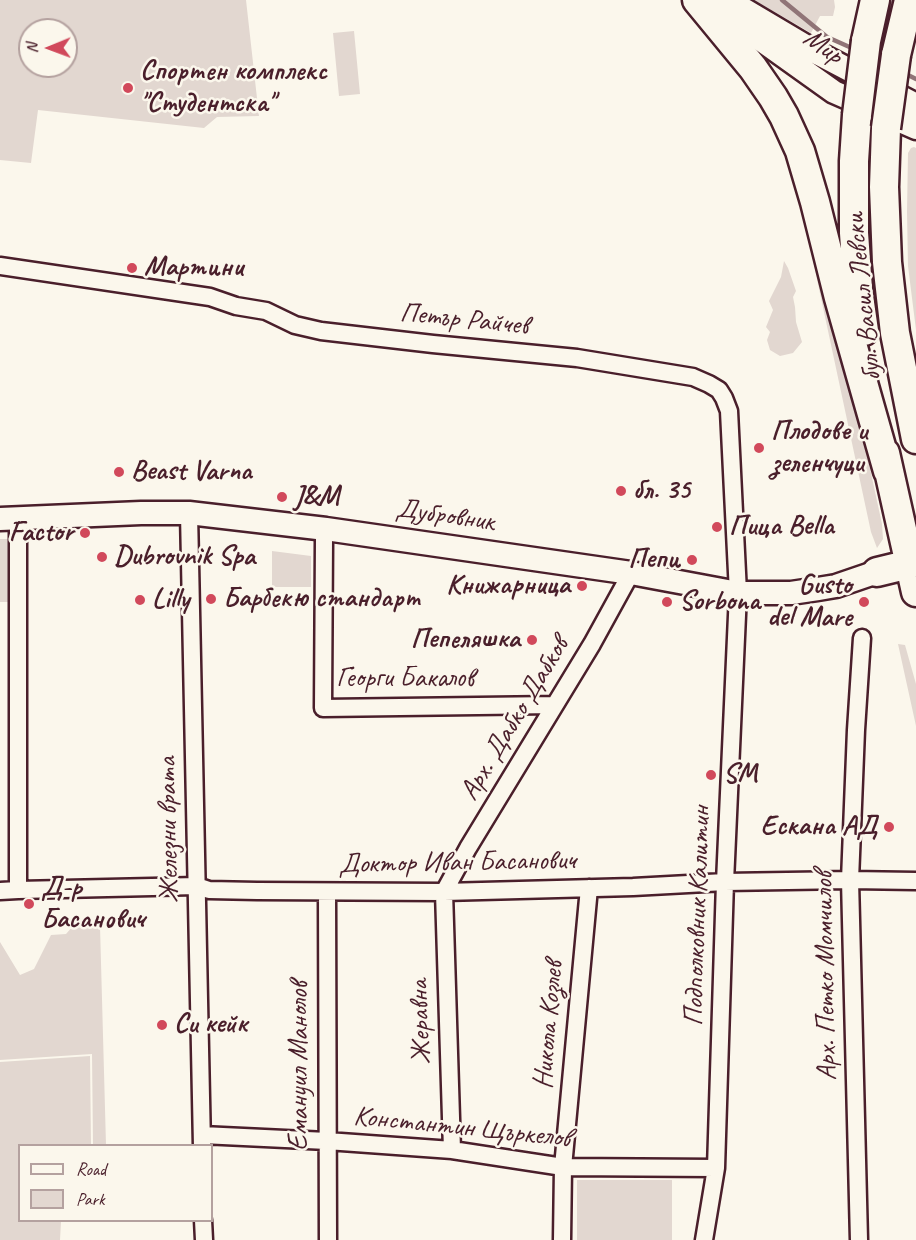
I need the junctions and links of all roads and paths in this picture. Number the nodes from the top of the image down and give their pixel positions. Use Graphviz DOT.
graph roads {
  1 [pos="697,0"];
  2 [pos="704,0"];
  3 [pos="728,0"];
  4 [pos="909,0"];
  5 [pos="869,17"];
  6 [pos="916,105"];
  7 [pos="916,128"];
  8 [pos="0,266"];
  9 [pos="916,439"];
  10 [pos="888,471"];
  11 [pos="189,513"];
  12 [pos="9,519"];
  13 [pos="326,529"];
  14 [pos="910,564"];
  15 [pos="877,572"];
  16 [pos="631,573"];
  17 [pos="916,592"];
  18 [pos="738,593"];
  19 [pos="862,638"];
  20 [pos="555,705"];
  21 [pos="850,880"];
  22 [pos="916,881"];
  23 [pos="724,882"];
  24 [pos="196,886"];
  25 [pos="589,888"];
  26 [pos="18,890"];
  27 [pos="0,891"];
  28 [pos="327,891"];
  29 [pos="444,892"];
  30 [pos="202,1140"];
  31 [pos="327,1141"];
  32 [pos="452,1150"];
  33 [pos="562,1167"];
  34 [pos="716,1168"];
  35 [pos="203,1222"];
  36 [pos="204,1240"];
  37 [pos="328,1240"];
  38 [pos="562,1240"];
  39 [pos="704,1240"];
  40 [pos="859,1240"];
  1 -- 10 [label="highway"];
  2 -- 7 [label="street, Мир"];
  3 -- 6 [label="street, Мир"];
  4 -- 9 [label="highway, бул. Васил Левски, bridge"];
  5 -- 10 [label="highway, бул. Васил Левски, bridge"];
  8 -- 18 [label="street, Петър Райчев"];
  10 -- 14 [label="highway, бул. Васил Левски"];
  11 -- 12 [label="street, Дубровник"];
  11 -- 13 [label="street, Дубровник"];
  11 -- 24 [label="street, Железни врата"];
  12 -- 26 [label="street"];
  13 -- 16 [label="street, Дубровник"];
  13 -- 20 [label="street, Георги Бакалов"];
  14 -- 15 [label="highway"];
  14 -- 17 [label="highway, бул. Васил Левски"];
  15 -- 18 [label="street, Дубровник"];
  16 -- 18 [label="street, Дубровник"];
  16 -- 20 [label="street, Арх. Дабко Дабков"];
  18 -- 23 [label="street, Подполковник Калитин"];
  19 -- 21 [label="street, Арх. Петко Момчилов"];
  20 -- 29 [label="street, Арх. Дабко Дабков"];
  21 -- 22 [label="street, Доктор Иван Басанович"];
  21 -- 23 [label="street, Доктор Иван Басанович"];
  21 -- 40 [label="street, Арх. Петко Момчилов"];
  23 -- 25 [label="street, Доктор Иван Басанович"];
  23 -- 34 [label="street, Подполковник Калитин"];
  24 -- 26 [label="street, Доктор Иван Басанович"];
  24 -- 28 [label="street, Доктор Иван Басанович"];
  24 -- 30 [label="street, Железни врата"];
  25 -- 29 [label="street, Доктор Иван Басанович"];
  25 -- 33 [label="street, Никола Козлев"];
  26 -- 27 [label="street, Доктор Иван Басанович"];
  28 -- 29 [label="street, Доктор Иван Басанович"];
  28 -- 31 [label="street, Емануил Манолов"];
  29 -- 32 [label="street, Жеравна"];
  30 -- 31 [label="street, Константин Щъркелов"];
  31 -- 32 [label="street, Константин Щъркелов"];
  31 -- 37 [label="street, Емануил Манолов"];
  32 -- 33 [label="street, Константин Щъркелов"];
  33 -- 34 [label="street, Константин Щъркелов"];
  33 -- 38 [label="street, Никола Козлев"];
  34 -- 39 [label="street, Подполковник Калитин"];
  35 -- 36 [label="street"];
}
